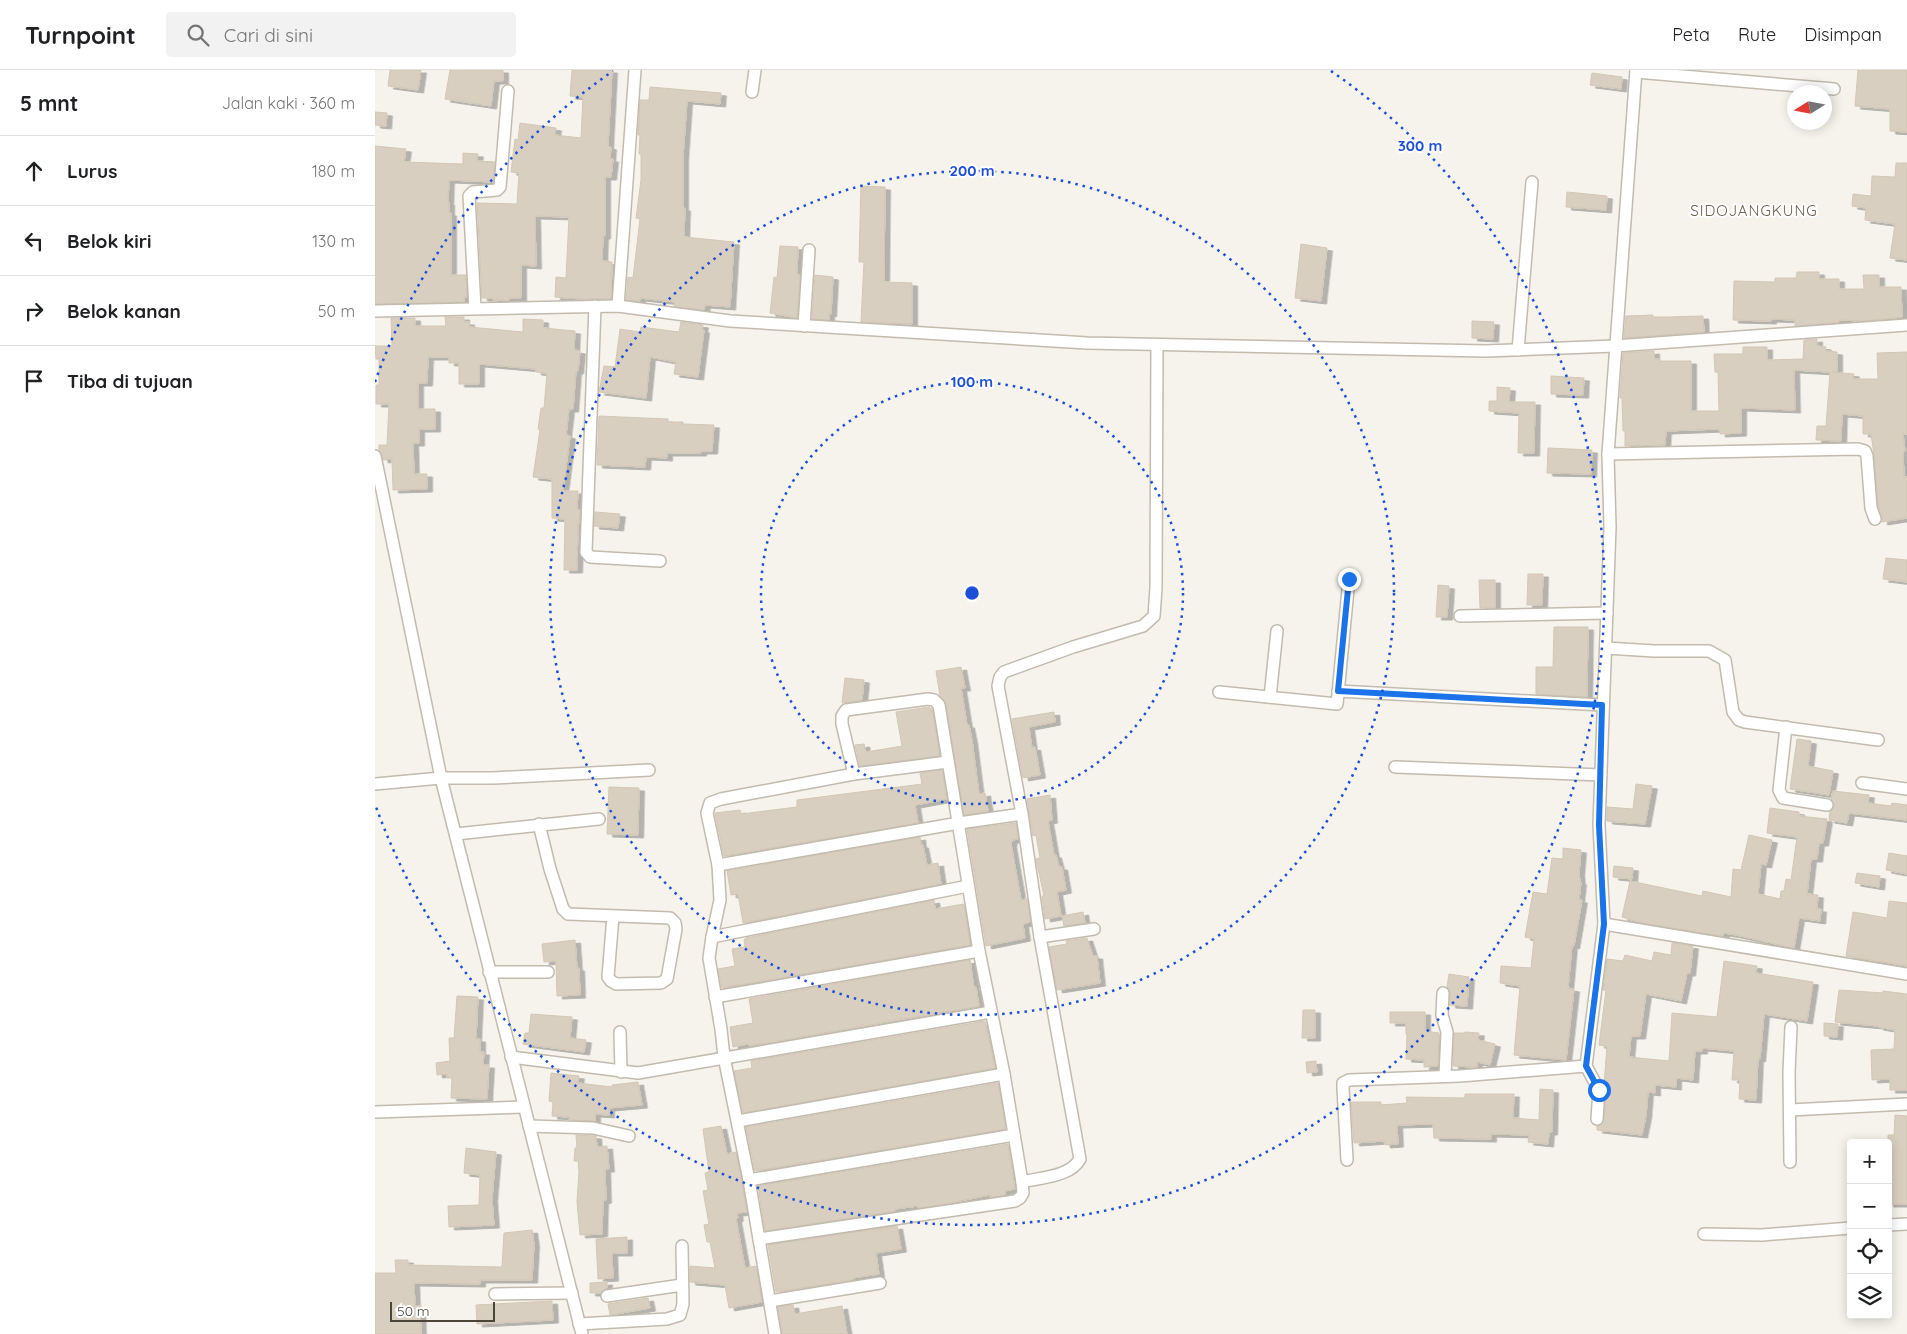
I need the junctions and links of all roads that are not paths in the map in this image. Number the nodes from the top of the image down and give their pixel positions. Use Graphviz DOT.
graph roads {
  1 [pos="635,70"];
  2 [pos="755,70"];
  3 [pos="1636,71"];
  4 [pos="1834,89"];
  5 [pos="508,91"];
  6 [pos="752,92"];
  7 [pos="1532,182"];
  8 [pos="809,250"];
  9 [pos="595,306"];
  10 [pos="618,306"];
  11 [pos="475,308"];
  12 [pos="375,311"];
  13 [pos="1907,325"];
  14 [pos="804,326"];
  15 [pos="1157,345"];
  16 [pos="1615,346"];
  17 [pos="1517,350"];
  18 [pos="1608,454"];
  19 [pos="375,456"];
  20 [pos="1875,519"];
  21 [pos="660,561"];
  22 [pos="1349,579"];
  23 [pos="1607,613"];
  24 [pos="1460,616"];
  25 [pos="1277,631"];
  26 [pos="1606,648"];
  27 [pos="1338,691"];
  28 [pos="1219,692"];
  29 [pos="1270,697"];
  30 [pos="1602,705"];
  31 [pos="1786,727"];
  32 [pos="1878,740"];
  33 [pos="948,762"];
  34 [pos="1395,767"];
  35 [pos="649,770"];
  36 [pos="854,774"];
  37 [pos="1601,775"];
  38 [pos="441,778"];
  39 [pos="1863,783"];
  40 [pos="375,784"];
  41 [pos="1907,789"];
  42 [pos="1827,805"];
  43 [pos="1022,814"];
  44 [pos="599,818"];
  45 [pos="959,823"];
  46 [pos="539,824"];
  47 [pos="456,834"];
  48 [pos="718,865"];
  49 [pos="968,886"];
  50 [pos="613,916"];
  51 [pos="1604,924"];
  52 [pos="1094,929"];
  53 [pos="711,937"];
  54 [pos="1040,937"];
  55 [pos="979,951"];
  56 [pos="489,972"];
  57 [pos="548,972"];
  58 [pos="1907,974"];
  59 [pos="1443,993"];
  60 [pos="715,997"];
  61 [pos="991,1012"];
  62 [pos="1791,1027"];
  63 [pos="620,1032"];
  64 [pos="511,1056"];
  65 [pos="724,1057"];
  66 [pos="1586,1066"];
  67 [pos="621,1072"];
  68 [pos="1003,1074"];
  69 [pos="1445,1076"];
  70 [pos="1907,1104"];
  71 [pos="524,1107"];
  72 [pos="1790,1110"];
  73 [pos="375,1112"];
  74 [pos="1597,1119"];
  75 [pos="738,1121"];
  76 [pos="529,1126"];
  77 [pos="1014,1135"];
  78 [pos="629,1136"];
  79 [pos="1347,1160"];
  80 [pos="1789,1162"];
  81 [pos="749,1180"];
  82 [pos="1022,1182"];
  83 [pos="1907,1224"];
  84 [pos="1892,1225"];
  85 [pos="1847,1228"];
  86 [pos="1705,1234"];
  87 [pos="759,1239"];
  88 [pos="682,1246"];
  89 [pos="880,1283"];
  90 [pos="682,1285"];
  91 [pos="572,1293"];
  92 [pos="495,1294"];
  93 [pos="607,1296"];
  94 [pos="770,1301"];
  95 [pos="581,1329"];
  96 [pos="775,1334"];
  1 -- 10 [label="street"];
  2 -- 6 [label="street"];
  3 -- 4 [label="street"];
  3 -- 16 [label="street"];
  5 -- 11 [label="street"];
  7 -- 17 [label="street"];
  8 -- 14 [label="street"];
  9 -- 10 [label="street"];
  9 -- 11 [label="street"];
  9 -- 21 [label="street"];
  10 -- 14 [label="street"];
  11 -- 12 [label="street"];
  13 -- 16 [label="street"];
  14 -- 15 [label="street"];
  15 -- 17 [label="street"];
  15 -- 43 [label="street"];
  16 -- 17 [label="street"];
  16 -- 18 [label="street"];
  18 -- 20 [label="street"];
  18 -- 23 [label="street"];
  19 -- 38 [label="street"];
  22 -- 27 [label="street"];
  23 -- 24 [label="street"];
  23 -- 26 [label="street"];
  25 -- 29 [label="street"];
  26 -- 30 [label="street"];
  26 -- 31 [label="street"];
  27 -- 29 [label="street"];
  27 -- 30 [label="street"];
  28 -- 29 [label="street"];
  30 -- 37 [label="street"];
  31 -- 32 [label="street"];
  31 -- 42 [label="street"];
  33 -- 36 [label="street"];
  33 -- 36 [label="street"];
  33 -- 45 [label="street"];
  34 -- 37 [label="street"];
  35 -- 38 [label="street"];
  36 -- 48 [label="street"];
  37 -- 51 [label="street"];
  38 -- 40 [label="street"];
  38 -- 47 [label="street"];
  39 -- 41 [label="street"];
  43 -- 45 [label="street"];
  43 -- 54 [label="street"];
  44 -- 46 [label="street"];
  45 -- 48 [label="street"];
  45 -- 49 [label="street"];
  46 -- 47 [label="street"];
  46 -- 50 [label="street"];
  47 -- 56 [label="street"];
  48 -- 53 [label="street"];
  49 -- 53 [label="street"];
  49 -- 55 [label="street"];
  50 -- 50 [label="street"];
  51 -- 58 [label="street"];
  51 -- 66 [label="street"];
  52 -- 54 [label="street"];
  53 -- 60 [label="street"];
  54 -- 82 [label="street"];
  55 -- 60 [label="street"];
  55 -- 61 [label="street"];
  56 -- 57 [label="street"];
  56 -- 64 [label="street"];
  59 -- 69 [label="street"];
  60 -- 65 [label="street"];
  61 -- 65 [label="street"];
  61 -- 68 [label="street"];
  62 -- 72 [label="street"];
  63 -- 67 [label="street"];
  64 -- 67 [label="street"];
  64 -- 71 [label="street"];
  65 -- 67 [label="street"];
  65 -- 75 [label="street"];
  66 -- 69 [label="street"];
  66 -- 74 [label="street"];
  68 -- 75 [label="street"];
  68 -- 77 [label="street"];
  69 -- 79 [label="street"];
  70 -- 72 [label="street"];
  71 -- 73 [label="street"];
  71 -- 76 [label="street"];
  72 -- 80 [label="street"];
  75 -- 81 [label="street"];
  76 -- 78 [label="street"];
  76 -- 91 [label="street"];
  77 -- 81 [label="street"];
  77 -- 82 [label="street"];
  81 -- 87 [label="street"];
  82 -- 87 [label="street"];
  83 -- 84 [label="street"];
  85 -- 86 [label="street"];
  87 -- 94 [label="street"];
  88 -- 90 [label="street"];
  89 -- 94 [label="street"];
  90 -- 93 [label="street"];
  90 -- 95 [label="street"];
  91 -- 92 [label="street"];
  91 -- 95 [label="street"];
  94 -- 96 [label="street"];
}
